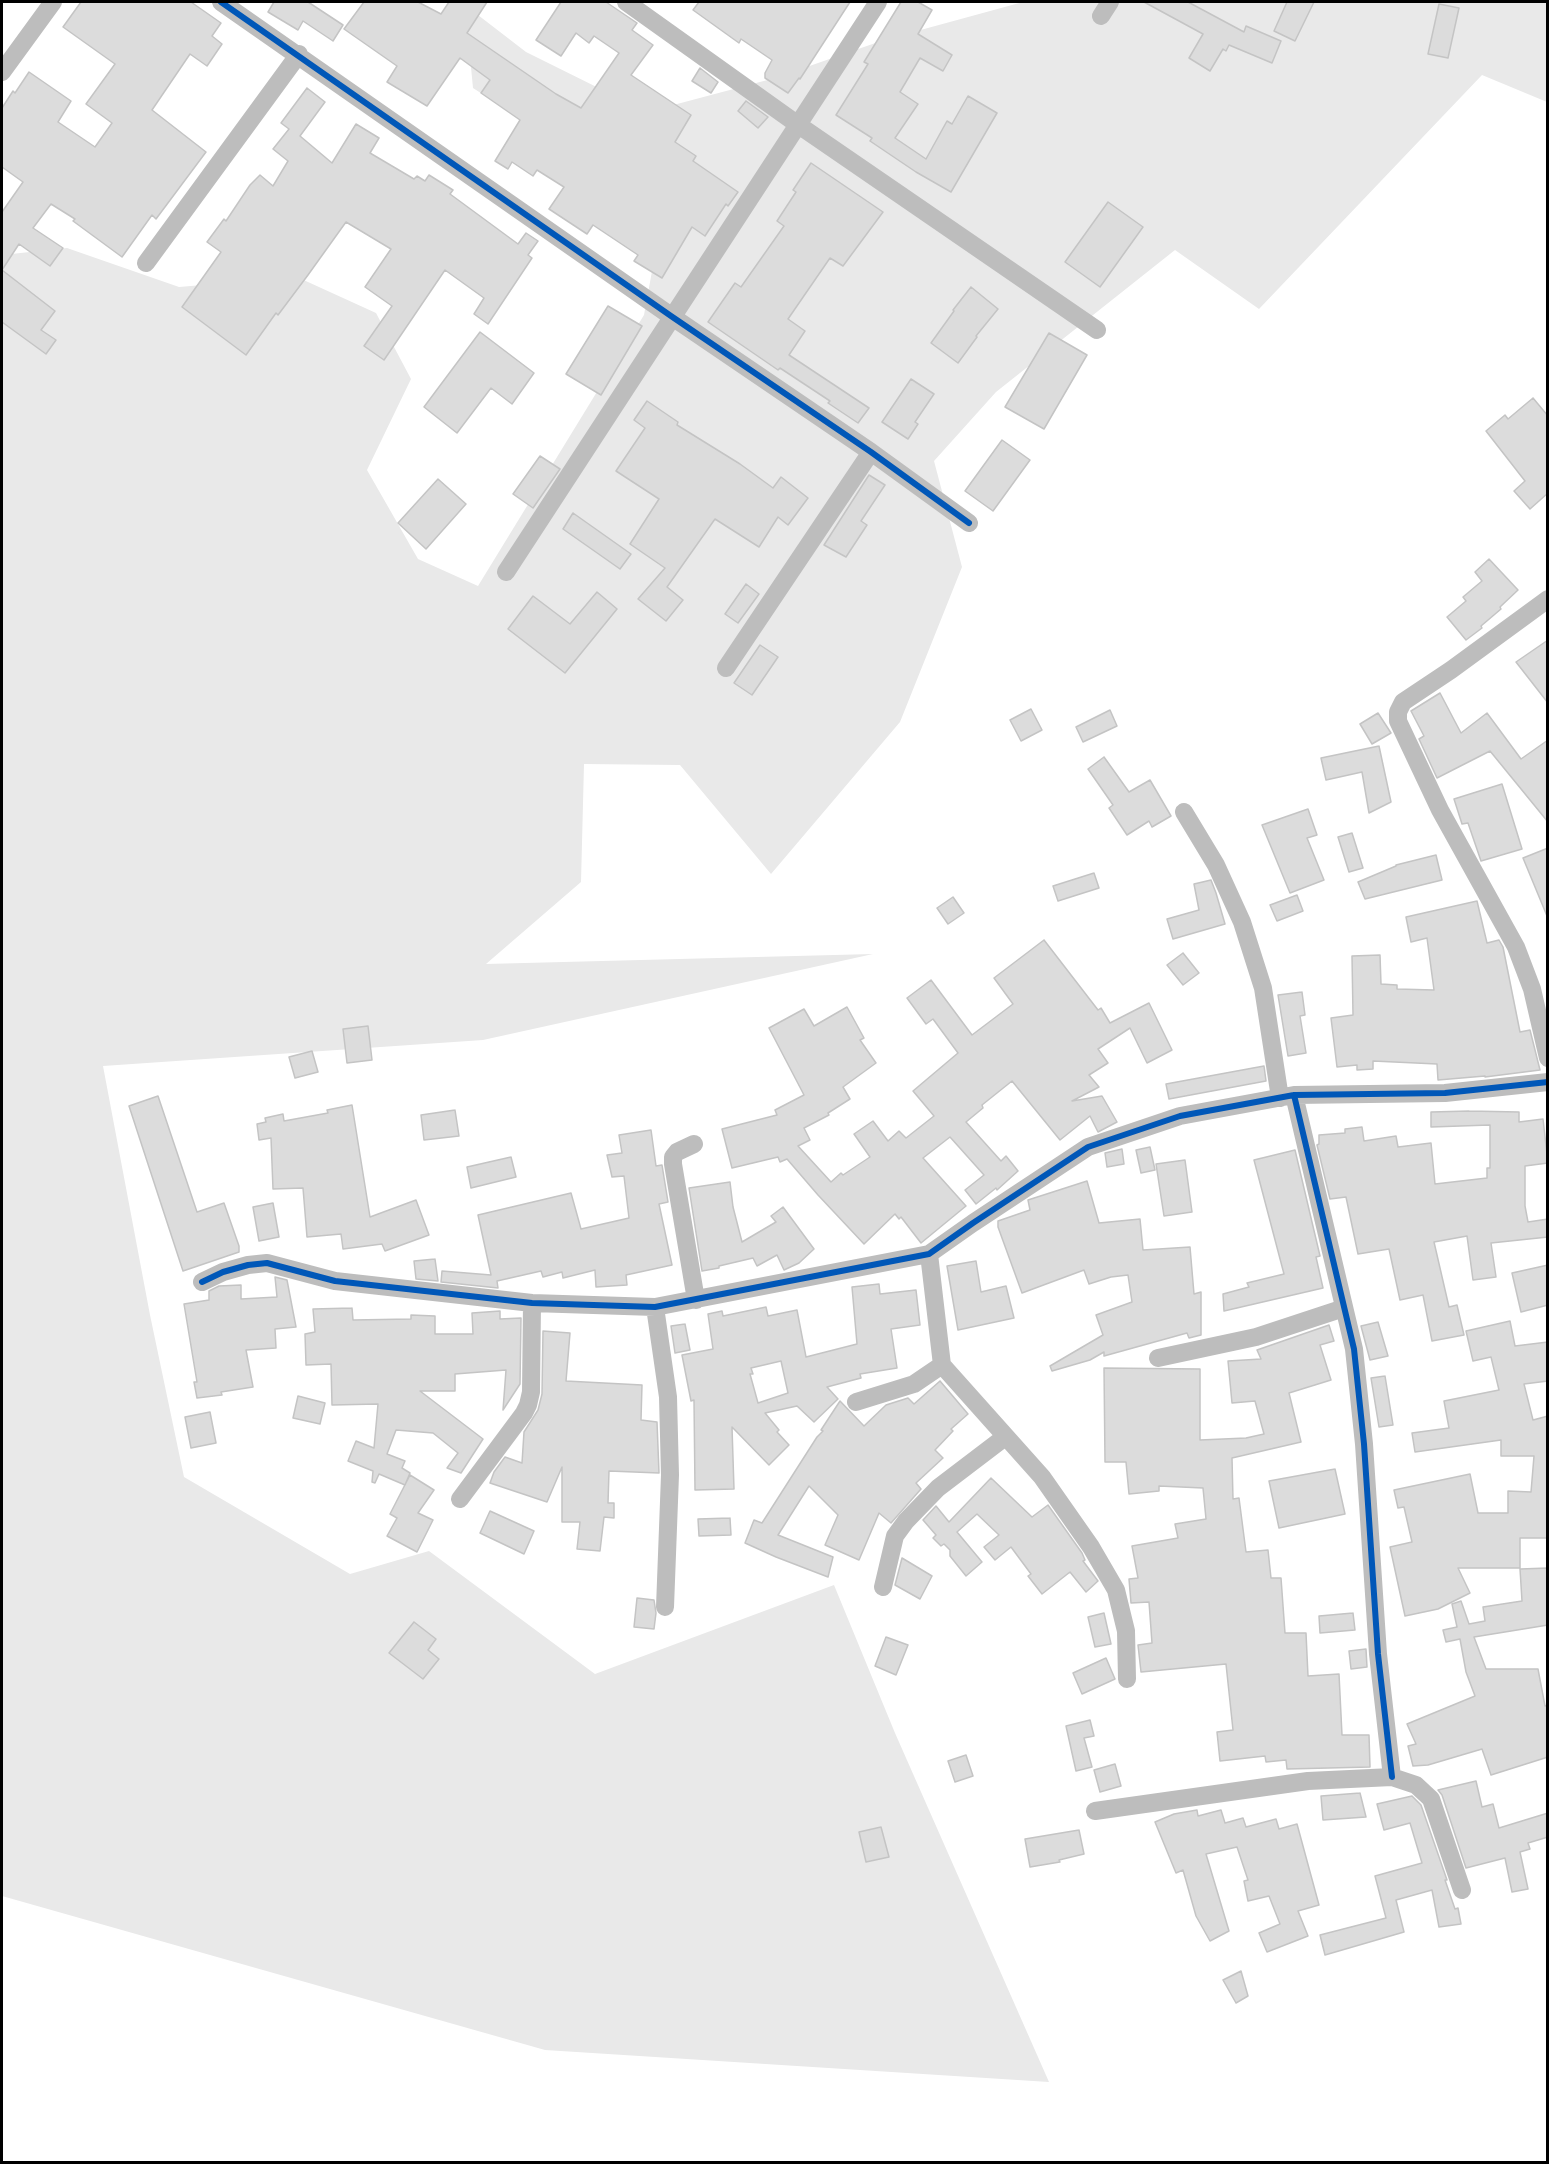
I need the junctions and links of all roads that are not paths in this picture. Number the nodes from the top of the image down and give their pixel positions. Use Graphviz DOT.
graph roads {
  1 [pos="53,2"];
  2 [pos="221,2"];
  3 [pos="626,2"];
  4 [pos="878,2"];
  5 [pos="299,54"];
  6 [pos="2,72"];
  7 [pos="797,124"];
  8 [pos="146,263"];
  9 [pos="672,316"];
  10 [pos="1097,330"];
  11 [pos="871,452"];
  12 [pos="969,523"];
  13 [pos="506,572"];
  14 [pos="1548,599"];
  15 [pos="726,668"];
  16 [pos="1185,813"];
  17 [pos="1548,1058"];
  18 [pos="1548,1082"];
  19 [pos="1287,1096"];
  20 [pos="694,1144"];
  21 [pos="929,1254"];
  22 [pos="202,1282"];
  23 [pos="696,1300"];
  24 [pos="532,1303"];
  25 [pos="654,1307"];
  26 [pos="1344,1308"];
  27 [pos="1158,1358"];
  28 [pos="942,1365"];
  29 [pos="856,1402"];
  30 [pos="1005,1437"];
  31 [pos="460,1499"];
  32 [pos="883,1587"];
  33 [pos="665,1607"];
  34 [pos="1127,1679"];
  35 [pos="1392,1778"];
  36 [pos="1095,1811"];
  37 [pos="1462,1890"];
  1 -- 6 [label="street"];
  2 -- 5 [label="street"];
  3 -- 7 [label="street"];
  4 -- 7 [label="street"];
  5 -- 8 [label="street"];
  5 -- 9 [label="street"];
  7 -- 9 [label="street"];
  7 -- 10 [label="street"];
  9 -- 11 [label="street"];
  9 -- 13 [label="street"];
  11 -- 12 [label="street"];
  11 -- 15 [label="street"];
  14 -- 17 [label="street"];
  16 -- 19 [label="street"];
  18 -- 19 [label="street"];
  19 -- 21 [label="street"];
  19 -- 26 [label="street"];
  20 -- 23 [label="street"];
  21 -- 23 [label="street"];
  21 -- 28 [label="street"];
  22 -- 24 [label="street"];
  23 -- 25 [label="street"];
  24 -- 25 [label="street"];
  24 -- 31 [label="street"];
  25 -- 33 [label="street"];
  26 -- 27 [label="street"];
  26 -- 35 [label="street"];
  28 -- 29 [label="street"];
  28 -- 30 [label="street"];
  30 -- 32 [label="street"];
  30 -- 34 [label="street"];
  35 -- 36 [label="street"];
  35 -- 37 [label="street"];
}
